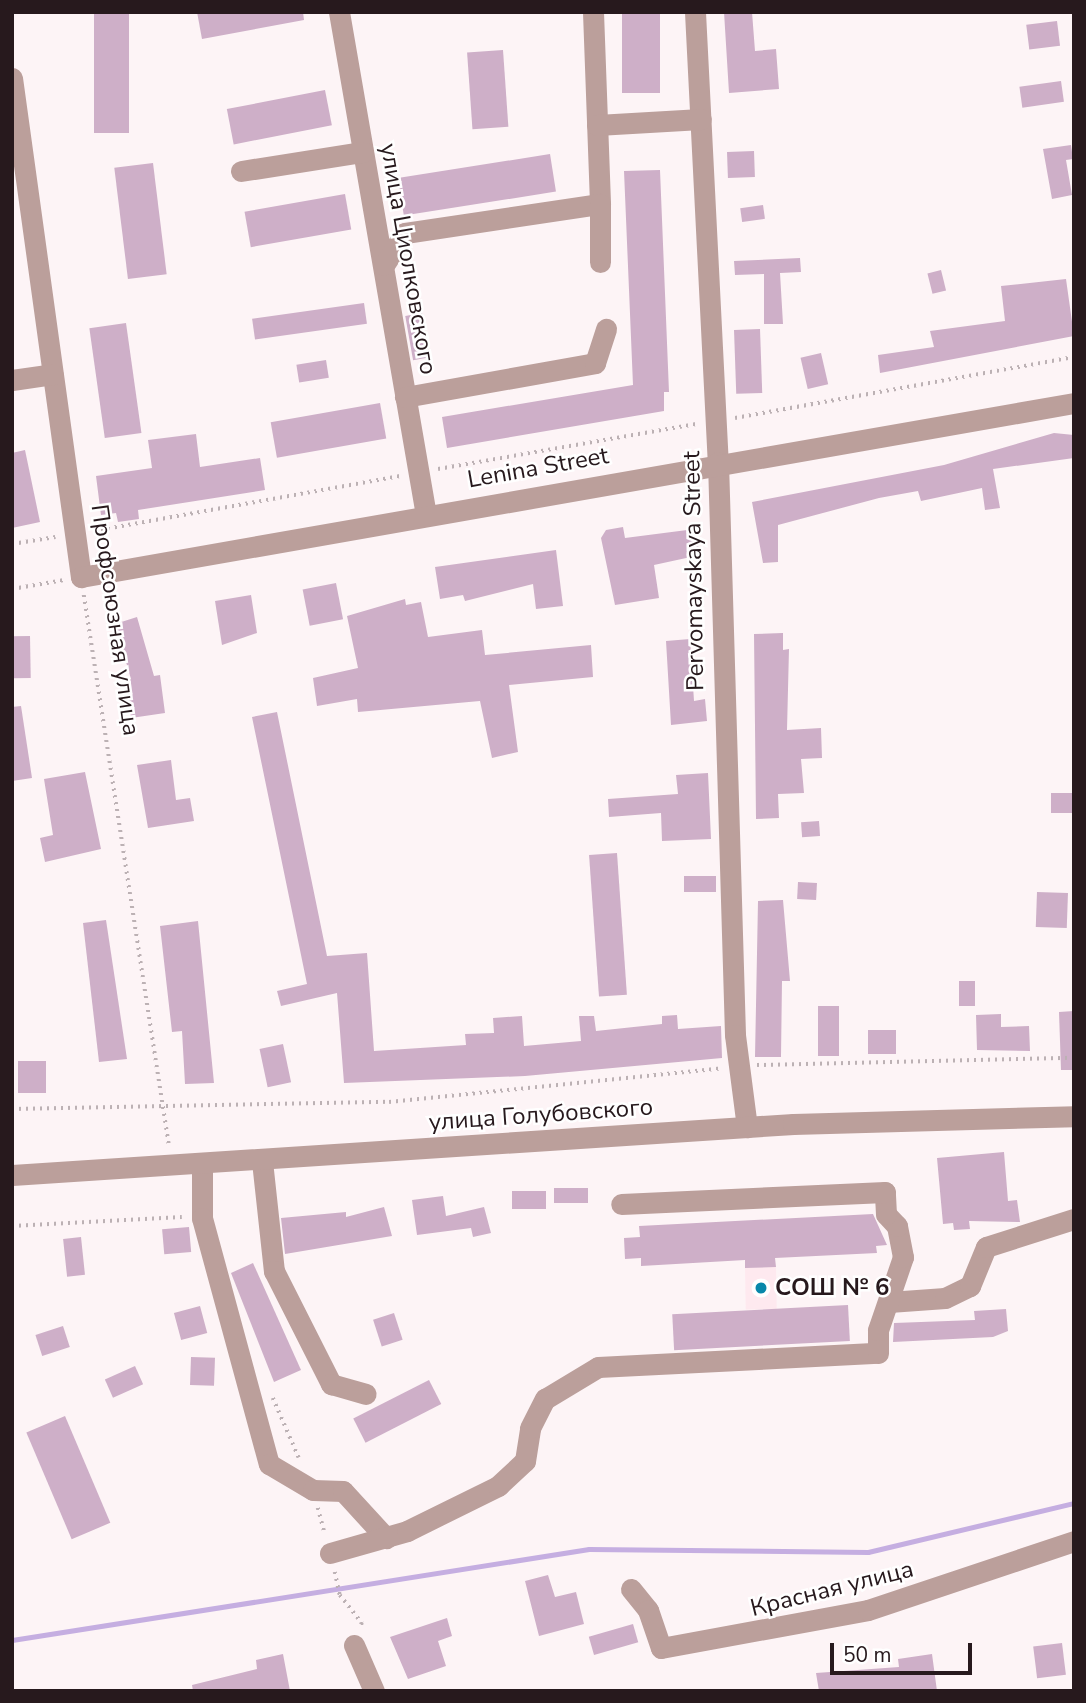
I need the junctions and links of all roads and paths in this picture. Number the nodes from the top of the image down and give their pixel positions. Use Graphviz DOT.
graph roads {
  1 [pos="339,12"];
  2 [pos="593,12"];
  3 [pos="695,12"];
  4 [pos="12,78"];
  5 [pos="701,119"];
  6 [pos="597,125"];
  7 [pos="363,152"];
  8 [pos="241,171"];
  9 [pos="372,199"];
  10 [pos="600,204"];
  11 [pos="405,233"];
  12 [pos="600,262"];
  13 [pos="384,265"];
  14 [pos="606,329"];
  15 [pos="1074,357"];
  16 [pos="53,374"];
  17 [pos="12,380"];
  18 [pos="405,397"];
  19 [pos="1074,403"];
  20 [pos="716,420"];
  21 [pos="718,462"];
  22 [pos="418,473"];
  23 [pos="426,515"];
  24 [pos="75,534"];
  25 [pos="12,544"];
  26 [pos="81,577"];
  27 [pos="12,589"];
  28 [pos="1074,1058"];
  29 [pos="738,1066"];
  30 [pos="162,1105"];
  31 [pos="12,1109"];
  32 [pos="1074,1116"];
  33 [pos="747,1127"];
  34 [pos="262,1161"];
  35 [pos="202,1165"];
  36 [pos="173,1167"];
  37 [pos="12,1175"];
  38 [pos="621,1204"];
  39 [pos="202,1218"];
  40 [pos="1074,1219"];
  41 [pos="12,1226"];
  42 [pos="888,1302"];
  43 [pos="366,1394"];
  44 [pos="386,1538"];
  45 [pos="1074,1541"];
  46 [pos="330,1553"];
  47 [pos="337,1580"];
  48 [pos="631,1589"];
  49 [pos="354,1645"];
  50 [pos="374,1691"];
  1 -- 7 [label="street, улица Циолковского"];
  2 -- 6 [label="street"];
  3 -- 5 [label="street, Pervomayskaya Street"];
  4 -- 16 [label="street, Профсоюзная улица"];
  5 -- 6 [label="street"];
  5 -- 20 [label="street, Pervomayskaya Street"];
  6 -- 10 [label="street"];
  7 -- 8 [label="street"];
  7 -- 9 [label="street, улица Циолковского"];
  9 -- 11 [label="street"];
  9 -- 13 [label="street, улица Циолковского"];
  10 -- 11 [label="street"];
  10 -- 12 [label="street"];
  11 -- 13 [label="street"];
  13 -- 18 [label="street, улица Циолковского"];
  14 -- 18 [label="street"];
  15 -- 20 [label="path"];
  16 -- 17 [label="street"];
  16 -- 24 [label="street, Профсоюзная улица"];
  18 -- 22 [label="street, улица Циолковского"];
  19 -- 21 [label="street, Lenina Street"];
  20 -- 21 [label="street, Pervomayskaya Street"];
  20 -- 22 [label="path"];
  21 -- 23 [label="street, Lenina Street"];
  21 -- 29 [label="street, Pervomayskaya Street"];
  22 -- 23 [label="street, улица Циолковского"];
  22 -- 24 [label="path"];
  23 -- 26 [label="street, Lenina Street"];
  24 -- 25 [label="path"];
  24 -- 26 [label="street, Профсоюзная улица"];
  26 -- 27 [label="path"];
  26 -- 30 [label="path, Профсоюзная улица"];
  28 -- 29 [label="path"];
  29 -- 30 [label="path"];
  29 -- 33 [label="street, Pervomayskaya Street"];
  30 -- 31 [label="path"];
  30 -- 36 [label="path, Профсоюзная улица"];
  32 -- 33 [label="street, улица Голубовского"];
  33 -- 34 [label="street, улица Голубовского"];
  34 -- 35 [label="street, улица Голубовского"];
  34 -- 43 [label="street"];
  35 -- 36 [label="street, улица Голубовского"];
  35 -- 39 [label="street"];
  36 -- 37 [label="street, улица Голубовского"];
  38 -- 42 [label="street"];
  39 -- 41 [label="path"];
  39 -- 44 [label="street"];
  40 -- 42 [label="street"];
  42 -- 44 [label="street"];
  44 -- 46 [label="street"];
  45 -- 48 [label="street, Красная улица"];
  47 -- 49 [label="path"];
  49 -- 50 [label="street"];
}
